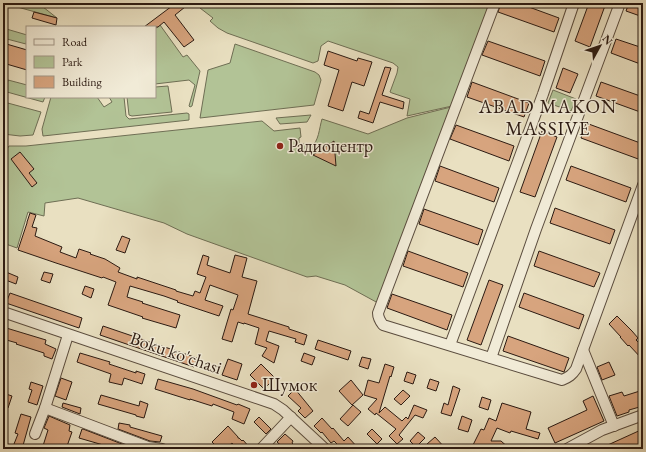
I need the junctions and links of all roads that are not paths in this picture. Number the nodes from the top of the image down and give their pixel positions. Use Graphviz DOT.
graph roads {
  1 [pos="495,3"];
  2 [pos="574,3"];
  3 [pos="620,3"];
  4 [pos="643,185"];
  5 [pos="3,312"];
  6 [pos="68,335"];
  7 [pos="450,345"];
  8 [pos="583,350"];
  9 [pos="491,358"];
  10 [pos="45,408"];
  11 [pos="643,415"];
  12 [pos="291,417"];
  13 [pos="614,426"];
  14 [pos="35,434"];
  15 [pos="162,449"];
  16 [pos="261,449"];
  17 [pos="325,449"];
  18 [pos="567,449"];
  1 -- 7 [label="street"];
  2 -- 7 [label="street"];
  3 -- 9 [label="street"];
  4 -- 8 [label="street"];
  5 -- 6 [label="street, Boku ko'chasi"];
  6 -- 10 [label="street"];
  6 -- 12 [label="street, Boku ko'chasi"];
  7 -- 9 [label="street"];
  8 -- 9 [label="street"];
  8 -- 13 [label="street"];
  10 -- 14 [label="street"];
  10 -- 15 [label="street"];
  11 -- 13 [label="street"];
  12 -- 16 [label="street"];
  12 -- 17 [label="street, Boku ko'chasi"];
  13 -- 18 [label="street"];
}
